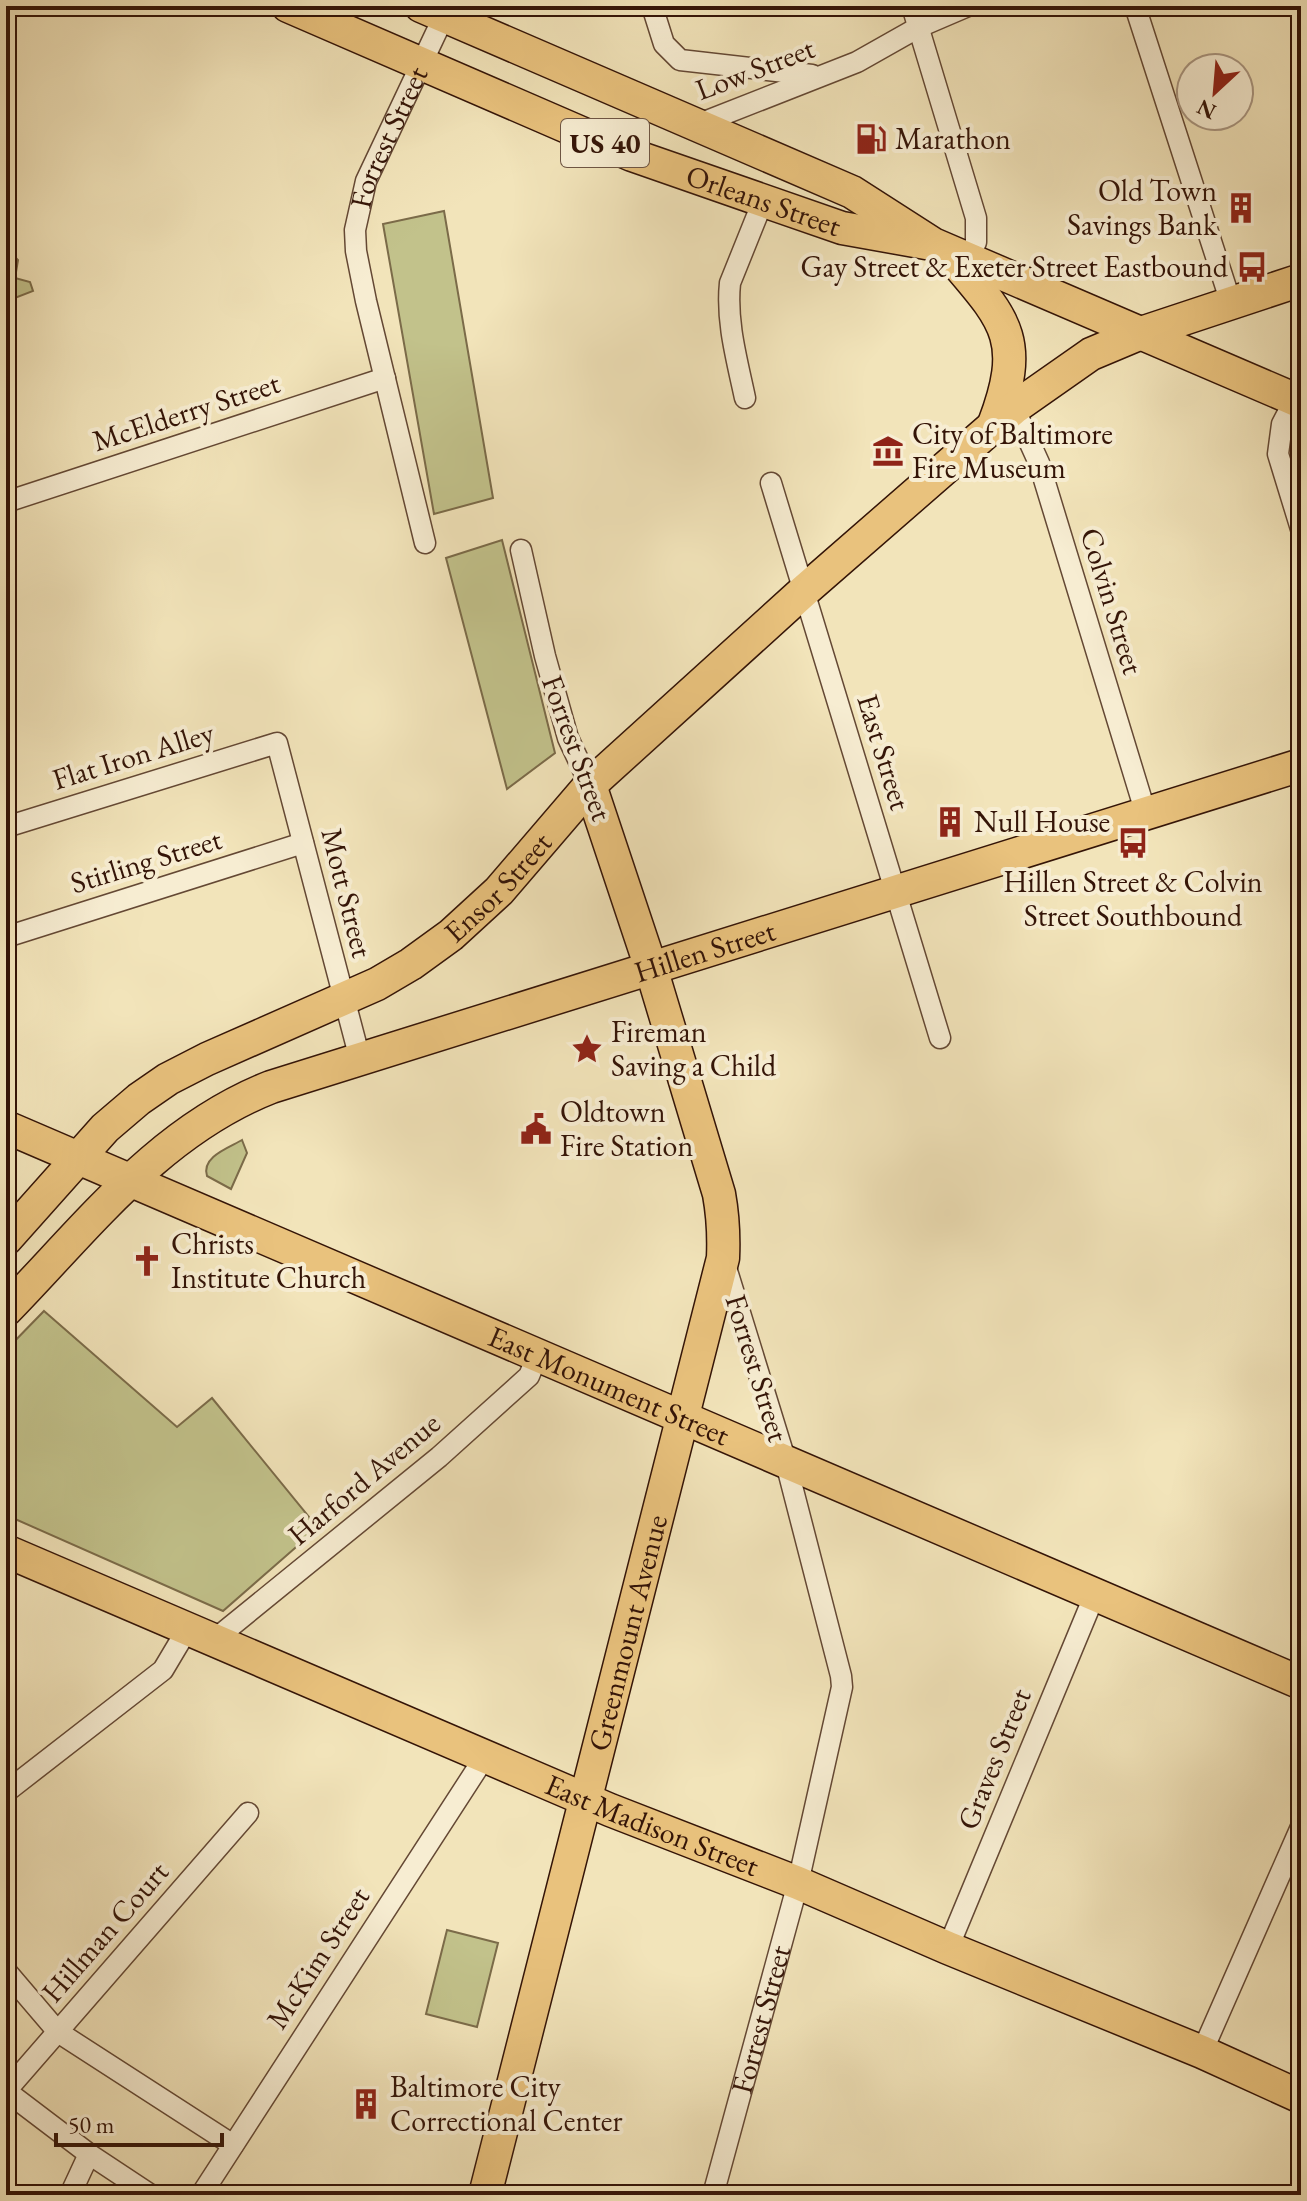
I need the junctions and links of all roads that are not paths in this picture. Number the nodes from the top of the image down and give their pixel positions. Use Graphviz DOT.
graph roads {
  1 [pos="288,6"];
  2 [pos="652,6"];
  3 [pos="912,6"];
  4 [pos="968,6"];
  5 [pos="1135,6"];
  6 [pos="433,11"];
  7 [pos="919,27"];
  8 [pos="423,65"];
  9 [pos="820,76"];
  10 [pos="694,126"];
  11 [pos="763,201"];
  12 [pos="949,250"];
  13 [pos="1301,280"];
  14 [pos="1231,303"];
  15 [pos="1141,333"];
  16 [pos="385,378"];
  17 [pos="745,398"];
  18 [pos="1298,401"];
  19 [pos="1004,416"];
  20 [pos="771,483"];
  21 [pos="6,502"];
  22 [pos="1301,529"];
  23 [pos="425,543"];
  24 [pos="521,550"];
  25 [pos="804,591"];
  26 [pos="277,743"];
  27 [pos="1301,765"];
  28 [pos="590,785"];
  29 [pos="1146,814"];
  30 [pos="6,827"];
  31 [pos="303,843"];
  32 [pos="896,892"];
  33 [pos="6,937"];
  34 [pos="651,968"];
  35 [pos="343,1000"];
  36 [pos="940,1038"];
  37 [pos="360,1059"];
  38 [pos="6,1127"];
  39 [pos="79,1158"];
  40 [pos="130,1180"];
  41 [pos="6,1239"];
  42 [pos="723,1258"];
  43 [pos="6,1310"];
  44 [pos="538,1354"];
  45 [pos="683,1415"];
  46 [pos="785,1459"];
  47 [pos="6,1551"];
  48 [pos="1095,1594"];
  49 [pos="201,1634"];
  50 [pos="1301,1683"];
  51 [pos="486,1755"];
  52 [pos="6,1792"];
  53 [pos="586,1797"];
  54 [pos="248,1813"];
  55 [pos="1301,1827"];
  56 [pos="798,1883"];
  57 [pos="948,1948"];
  58 [pos="6,1971"];
  59 [pos="58,2032"];
  60 [pos="1202,2052"];
  61 [pos="6,2091"];
  62 [pos="1301,2097"];
  63 [pos="233,2145"];
  64 [pos="89,2154"];
  65 [pos="70,2195"];
  66 [pos="151,2195"];
  67 [pos="201,2195"];
  68 [pos="485,2195"];
  69 [pos="713,2195"];
  1 -- 8 [label="main road, Orleans Street / US 40"];
  2 -- 9 [label="street"];
  3 -- 7 [label="street"];
  4 -- 7 [label="street, Low Street"];
  5 -- 14 [label="street"];
  6 -- 8 [label="street, Forrest Street"];
  6 -- 10 [label="main road, Orleans Street / US 40"];
  7 -- 9 [label="street, Low Street"];
  7 -- 12 [label="street"];
  8 -- 11 [label="main road, Orleans Street / US 40"];
  8 -- 16 [label="street, Forrest Street"];
  9 -- 10 [label="street, Low Street"];
  10 -- 12 [label="main road, Orleans Street / US 40"];
  11 -- 12 [label="main road, Orleans Street / US 40"];
  11 -- 17 [label="street"];
  12 -- 15 [label="main road, Orleans Street / US 40"];
  12 -- 19 [label="main road"];
  13 -- 14 [label="main road, Ensor Street"];
  14 -- 15 [label="main road, Ensor Street"];
  15 -- 18 [label="main road, Orleans Street / US 40"];
  15 -- 19 [label="main road, Ensor Street"];
  16 -- 21 [label="street, McElderry Street"];
  16 -- 23 [label="street, Forrest Street"];
  18 -- 22 [label="street"];
  19 -- 25 [label="main road, Ensor Street"];
  19 -- 29 [label="street, Colvin Street"];
  20 -- 25 [label="street, East Street"];
  24 -- 28 [label="street, Forrest Street"];
  25 -- 28 [label="main road, Ensor Street"];
  25 -- 32 [label="street, East Street"];
  26 -- 30 [label="street, Flat Iron Alley"];
  26 -- 31 [label="street, Mott Street"];
  27 -- 29 [label="main road, Hillen Street"];
  28 -- 34 [label="main road, Forrest Street"];
  28 -- 35 [label="main road, Ensor Street"];
  29 -- 32 [label="main road, Hillen Street"];
  31 -- 33 [label="street, Stirling Street"];
  31 -- 35 [label="street, Mott Street"];
  32 -- 34 [label="main road, Hillen Street"];
  32 -- 36 [label="street, East Street"];
  34 -- 37 [label="main road, Hillen Street"];
  34 -- 42 [label="main road, Forrest Street"];
  35 -- 37 [label="street, Mott Street"];
  35 -- 39 [label="main road, Ensor Street"];
  37 -- 40 [label="main road, Hillen Street"];
  38 -- 39 [label="main road, East Monument Street"];
  39 -- 40 [label="main road, East Monument Street"];
  39 -- 41 [label="main road, Ensor Street"];
  40 -- 43 [label="main road"];
  40 -- 44 [label="main road, East Monument Street"];
  42 -- 45 [label="main road, Greenmount Avenue"];
  42 -- 46 [label="street, Forrest Street"];
  44 -- 45 [label="main road, East Monument Street"];
  44 -- 49 [label="street, Harford Avenue"];
  45 -- 46 [label="main road, East Monument Street"];
  45 -- 53 [label="main road, Greenmount Avenue"];
  46 -- 48 [label="main road, East Monument Street"];
  46 -- 56 [label="street, Forrest Street"];
  47 -- 49 [label="main road, East Madison Street"];
  48 -- 50 [label="main road, East Monument Street"];
  48 -- 57 [label="street, Graves Street"];
  49 -- 51 [label="main road, East Madison Street"];
  49 -- 52 [label="street, Harford Avenue"];
  51 -- 53 [label="main road, East Madison Street"];
  51 -- 63 [label="street, McKim Street"];
  53 -- 56 [label="main road, East Madison Street"];
  53 -- 68 [label="main road, Greenmount Avenue"];
  54 -- 59 [label="street, Hillman Court"];
  55 -- 60 [label="street"];
  56 -- 57 [label="main road, East Madison Street"];
  56 -- 69 [label="street, Forrest Street"];
  57 -- 60 [label="main road, East Madison Street"];
  58 -- 59 [label="street"];
  59 -- 61 [label="street, Hillman Court"];
  59 -- 63 [label="street"];
  60 -- 62 [label="main road, East Madison Street"];
  61 -- 64 [label="street"];
  63 -- 67 [label="street, McKim Street"];
  64 -- 65 [label="street"];
  64 -- 66 [label="street"];
}
